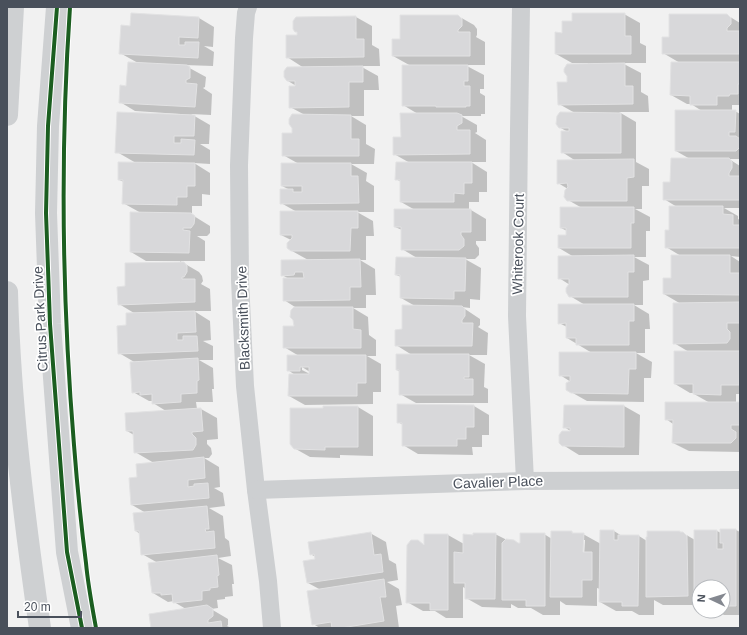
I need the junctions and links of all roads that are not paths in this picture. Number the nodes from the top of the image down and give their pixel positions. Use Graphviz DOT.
graph roads {
  1 [pos="13,7"];
  2 [pos="57,7"];
  3 [pos="248,7"];
  4 [pos="522,7"];
  5 [pos="7,115"];
  6 [pos="7,292"];
  7 [pos="740,480"];
  8 [pos="525,481"];
  9 [pos="256,490"];
  10 [pos="40,628"];
  11 [pos="82,628"];
  12 [pos="272,628"];
  1 -- 5 [label="street"];
  2 -- 11 [label="street, Citrus Park Drive"];
  3 -- 9 [label="street, Blacksmith Drive"];
  4 -- 8 [label="street, Whiterook Court"];
  6 -- 10 [label="street"];
  7 -- 8 [label="street, Cavalier Place"];
  8 -- 9 [label="street, Cavalier Place"];
  9 -- 12 [label="street, Blacksmith Drive"];
}
